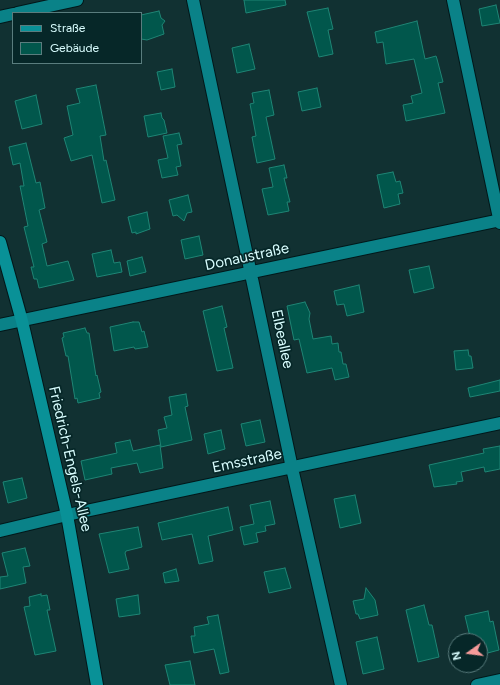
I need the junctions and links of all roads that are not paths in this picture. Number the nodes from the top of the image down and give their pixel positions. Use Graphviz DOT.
graph roads {
  1 [pos="77,0"];
  2 [pos="193,0"];
  3 [pos="453,0"];
  4 [pos="22,12"];
  5 [pos="12,14"];
  6 [pos="0,17"];
  7 [pos="500,221"];
  8 [pos="0,242"];
  9 [pos="251,272"];
  10 [pos="22,321"];
  11 [pos="0,325"];
  12 [pos="500,423"];
  13 [pos="292,468"];
  14 [pos="67,515"];
  15 [pos="0,531"];
  16 [pos="500,680"];
  17 [pos="97,685"];
  18 [pos="340,685"];
  19 [pos="477,685"];
  1 -- 4 [label="street"];
  2 -- 9 [label="street, Elbeallee"];
  3 -- 7 [label="street"];
  5 -- 6 [label="street"];
  7 -- 9 [label="street, Donaustraße"];
  8 -- 10 [label="street, Friedrich-Engels-Allee"];
  9 -- 10 [label="street, Donaustraße"];
  9 -- 13 [label="street, Elbeallee"];
  10 -- 11 [label="street, Donaustraße"];
  10 -- 14 [label="street, Friedrich-Engels-Allee"];
  12 -- 13 [label="street, Emsstraße"];
  13 -- 14 [label="street, Emsstraße"];
  13 -- 18 [label="street, Elbeallee"];
  14 -- 15 [label="street, Emsstraße"];
  14 -- 17 [label="street, Friedrich-Engels-Allee"];
  16 -- 19 [label="street"];
}
